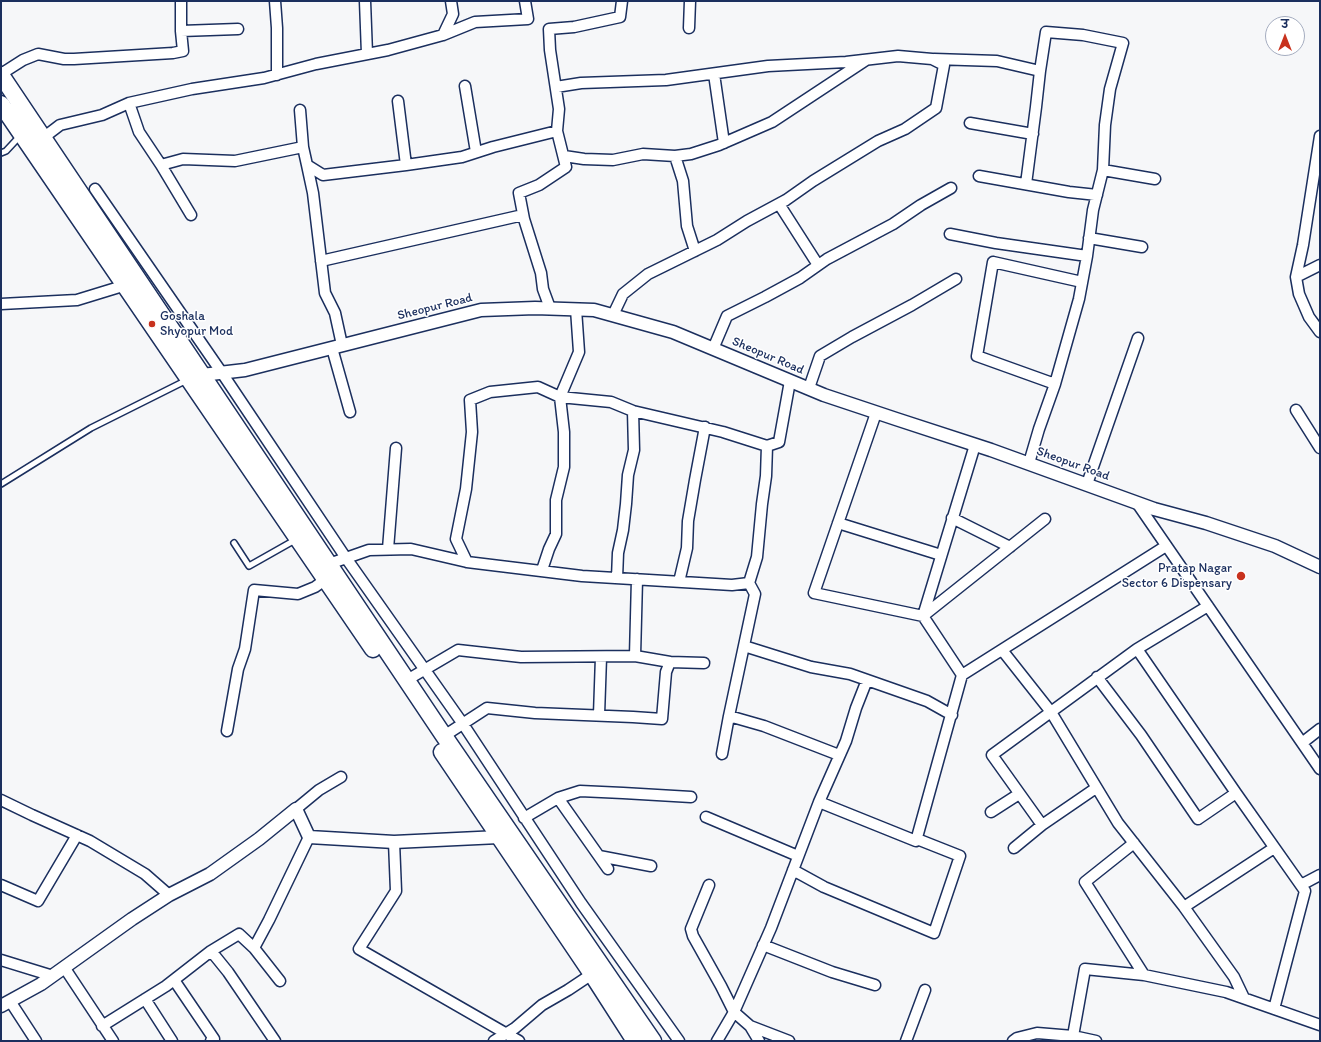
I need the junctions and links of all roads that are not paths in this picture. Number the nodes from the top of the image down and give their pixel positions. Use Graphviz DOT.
graph roads {
  1 [pos="181,1"];
  2 [pos="275,1"];
  3 [pos="365,1"];
  4 [pos="451,1"];
  5 [pos="525,1"];
  6 [pos="622,1"];
  7 [pos="690,1"];
  8 [pos="689,28"];
  9 [pos="238,29"];
  10 [pos="182,32"];
  11 [pos="443,35"];
  12 [pos="366,54"];
  13 [pos="868,59"];
  14 [pos="932,59"];
  15 [pos="1040,71"];
  16 [pos="714,74"];
  17 [pos="1,75"];
  18 [pos="277,75"];
  19 [pos="465,86"];
  20 [pos="556,87"];
  21 [pos="398,101"];
  22 [pos="128,103"];
  23 [pos="1,104"];
  24 [pos="300,110"];
  25 [pos="970,123"];
  26 [pos="557,131"];
  27 [pos="22,134"];
  28 [pos="1033,134"];
  29 [pos="1320,136"];
  30 [pos="43,138"];
  31 [pos="724,143"];
  32 [pos="303,147"];
  33 [pos="476,152"];
  34 [pos="1,153"];
  35 [pos="564,156"];
  36 [pos="675,156"];
  37 [pos="1318,160"];
  38 [pos="307,164"];
  39 [pos="161,165"];
  40 [pos="406,166"];
  41 [pos="1103,170"];
  42 [pos="979,176"];
  43 [pos="1155,179"];
  44 [pos="1026,184"];
  45 [pos="951,188"];
  46 [pos="94,189"];
  47 [pos="1097,195"];
  48 [pos="779,204"];
  49 [pos="192,215"];
  50 [pos="523,215"];
  51 [pos="950,234"];
  52 [pos="1089,238"];
  53 [pos="1142,247"];
  54 [pos="696,251"];
  55 [pos="1087,256"];
  56 [pos="321,261"];
  57 [pos="818,265"];
  58 [pos="1320,265"];
  59 [pos="1296,277"];
  60 [pos="956,279"];
  61 [pos="1082,282"];
  62 [pos="126,285"];
  63 [pos="1,304"];
  64 [pos="550,308"];
  65 [pos="576,309"];
  66 [pos="613,315"];
  67 [pos="1320,332"];
  68 [pos="1138,338"];
  69 [pos="337,346"];
  70 [pos="713,349"];
  71 [pos="222,373"];
  72 [pos="196,377"];
  73 [pos="790,381"];
  74 [pos="1055,384"];
  75 [pos="809,388"];
  76 [pos="560,397"];
  77 [pos="1296,410"];
  78 [pos="632,411"];
  79 [pos="350,412"];
  80 [pos="876,413"];
  81 [pos="705,428"];
  82 [pos="975,445"];
  83 [pos="767,446"];
  84 [pos="396,448"];
  85 [pos="1320,448"];
  86 [pos="1029,463"];
  87 [pos="1,484"];
  88 [pos="1087,484"];
  89 [pos="1136,503"];
  90 [pos="952,518"];
  91 [pos="1045,519"];
  92 [pos="838,523"];
  93 [pos="298,538"];
  94 [pos="234,543"];
  95 [pos="1166,546"];
  96 [pos="1010,547"];
  97 [pos="388,549"];
  98 [pos="941,555"];
  99 [pos="346,558"];
  100 [pos="467,562"];
  101 [pos="1320,567"];
  102 [pos="542,570"];
  103 [pos="327,571"];
  104 [pos="617,578"];
  105 [pos="637,579"];
  106 [pos="679,582"];
  107 [pos="749,583"];
  108 [pos="1208,606"];
  109 [pos="923,616"];
  110 [pos="744,646"];
  111 [pos="1137,649"];
  112 [pos="1002,650"];
  113 [pos="635,656"];
  114 [pos="601,657"];
  115 [pos="670,662"];
  116 [pos="704,663"];
  117 [pos="424,669"];
  118 [pos="962,676"];
  119 [pos="1097,677"];
  120 [pos="407,680"];
  121 [pos="867,680"];
  122 [pos="1051,712"];
  123 [pos="599,715"];
  124 [pos="952,715"];
  125 [pos="729,716"];
  126 [pos="463,724"];
  127 [pos="1320,728"];
  128 [pos="227,731"];
  129 [pos="444,736"];
  130 [pos="1302,742"];
  131 [pos="722,754"];
  132 [pos="840,755"];
  133 [pos="1320,769"];
  134 [pos="341,777"];
  135 [pos="1096,788"];
  136 [pos="1019,794"];
  137 [pos="1236,794"];
  138 [pos="691,797"];
  139 [pos="558,798"];
  140 [pos="1,800"];
  141 [pos="819,802"];
  142 [pos="296,809"];
  143 [pos="992,812"];
  144 [pos="706,817"];
  145 [pos="524,818"];
  146 [pos="1042,825"];
  147 [pos="77,835"];
  148 [pos="310,837"];
  149 [pos="499,838"];
  150 [pos="917,839"];
  151 [pos="394,842"];
  152 [pos="1134,843"];
  153 [pos="1014,848"];
  154 [pos="1274,848"];
  155 [pos="599,856"];
  156 [pos="798,856"];
  157 [pos="651,866"];
  158 [pos="608,869"];
  159 [pos="793,870"];
  160 [pos="1320,876"];
  161 [pos="1,885"];
  162 [pos="709,885"];
  163 [pos="1301,885"];
  164 [pos="169,895"];
  165 [pos="1184,907"];
  166 [pos="763,945"];
  167 [pos="254,948"];
  168 [pos="211,952"];
  169 [pos="1,960"];
  170 [pos="64,967"];
  171 [pos="592,974"];
  172 [pos="1144,975"];
  173 [pos="53,976"];
  174 [pos="174,980"];
  175 [pos="280,981"];
  176 [pos="875,985"];
  177 [pos="925,990"];
  178 [pos="1244,998"];
  179 [pos="145,999"];
  180 [pos="6,1004"];
  181 [pos="1274,1009"];
  182 [pos="734,1012"];
  183 [pos="1320,1025"];
  184 [pos="102,1026"];
  185 [pos="750,1026"];
  186 [pos="506,1034"];
  187 [pos="1073,1036"];
  188 [pos="36,1041"];
  189 [pos="113,1041"];
  190 [pos="172,1041"];
  191 [pos="211,1041"];
  192 [pos="275,1041"];
  193 [pos="494,1041"];
  194 [pos="520,1041"];
  195 [pos="636,1041"];
  196 [pos="653,1041"];
  197 [pos="679,1041"];
  198 [pos="717,1041"];
  199 [pos="759,1041"];
  200 [pos="789,1041"];
  201 [pos="906,1041"];
  202 [pos="1013,1041"];
  203 [pos="1096,1041"];
  1 -- 10 [label="street"];
  2 -- 18 [label="street"];
  3 -- 12 [label="street"];
  4 -- 11 [label="street"];
  5 -- 11 [label="street"];
  6 -- 20 [label="street"];
  7 -- 8 [label="street"];
  9 -- 10 [label="street"];
  10 -- 17 [label="street"];
  11 -- 12 [label="street"];
  12 -- 18 [label="street"];
  13 -- 14 [label="street"];
  13 -- 16 [label="street"];
  13 -- 31 [label="street"];
  14 -- 15 [label="street"];
  14 -- 48 [label="street"];
  15 -- 28 [label="street"];
  15 -- 41 [label="street"];
  16 -- 20 [label="street"];
  16 -- 31 [label="street"];
  17 -- 30 [label="highway"];
  18 -- 22 [label="street"];
  19 -- 33 [label="street"];
  20 -- 26 [label="street"];
  21 -- 40 [label="street"];
  22 -- 30 [label="street"];
  22 -- 39 [label="street"];
  23 -- 27 [label="highway"];
  24 -- 32 [label="street"];
  25 -- 28 [label="street"];
  26 -- 33 [label="street"];
  26 -- 35 [label="street"];
  27 -- 34 [label="lane"];
  27 -- 62 [label="highway"];
  28 -- 44 [label="street"];
  29 -- 37 [label="street"];
  30 -- 72 [label="highway"];
  31 -- 36 [label="street"];
  32 -- 38 [label="street"];
  32 -- 39 [label="street"];
  33 -- 40 [label="street"];
  35 -- 36 [label="street"];
  35 -- 50 [label="street"];
  36 -- 54 [label="street"];
  37 -- 59 [label="street"];
  38 -- 40 [label="street"];
  38 -- 56 [label="street"];
  39 -- 49 [label="street"];
  41 -- 43 [label="street"];
  41 -- 47 [label="street"];
  42 -- 44 [label="street"];
  44 -- 47 [label="street"];
  45 -- 57 [label="street"];
  46 -- 71 [label="street"];
  47 -- 52 [label="street"];
  48 -- 54 [label="street"];
  48 -- 57 [label="street"];
  50 -- 56 [label="street"];
  50 -- 64 [label="street"];
  51 -- 55 [label="street"];
  52 -- 53 [label="street"];
  52 -- 55 [label="street"];
  54 -- 66 [label="street"];
  55 -- 61 [label="street"];
  56 -- 69 [label="street"];
  57 -- 70 [label="street"];
  58 -- 59 [label="street"];
  59 -- 67 [label="street"];
  60 -- 75 [label="street"];
  61 -- 74 [label="street"];
  61 -- 74 [label="street"];
  62 -- 63 [label="street"];
  62 -- 72 [label="highway"];
  64 -- 65 [label="street, Sheopur Road"];
  64 -- 69 [label="street, Sheopur Road"];
  65 -- 66 [label="street, Sheopur Road"];
  65 -- 76 [label="street"];
  66 -- 70 [label="street, Sheopur Road"];
  68 -- 88 [label="street"];
  69 -- 71 [label="street, Sheopur Road"];
  69 -- 79 [label="street"];
  70 -- 73 [label="street, Sheopur Road"];
  71 -- 72 [label="street, Sheopur Road"];
  71 -- 99 [label="street"];
  72 -- 87 [label="lane"];
  72 -- 93 [label="highway"];
  72 -- 103 [label="highway"];
  73 -- 75 [label="street, Sheopur Road"];
  73 -- 83 [label="street"];
  74 -- 86 [label="street"];
  75 -- 80 [label="street, Sheopur Road"];
  76 -- 78 [label="street"];
  76 -- 100 [label="street"];
  76 -- 102 [label="street"];
  77 -- 85 [label="street"];
  78 -- 81 [label="street"];
  78 -- 104 [label="street"];
  80 -- 82 [label="street, Sheopur Road"];
  80 -- 92 [label="street"];
  81 -- 83 [label="street"];
  81 -- 106 [label="street"];
  82 -- 86 [label="street, Sheopur Road"];
  82 -- 90 [label="street"];
  83 -- 107 [label="street"];
  84 -- 97 [label="street"];
  86 -- 88 [label="street, Sheopur Road"];
  88 -- 89 [label="street, Sheopur Road"];
  89 -- 95 [label="street"];
  89 -- 101 [label="street, Sheopur Road"];
  90 -- 96 [label="street"];
  90 -- 98 [label="street"];
  91 -- 96 [label="street"];
  92 -- 98 [label="street"];
  92 -- 109 [label="street"];
  93 -- 94 [label="lane"];
  93 -- 103 [label="highway"];
  95 -- 108 [label="street"];
  95 -- 112 [label="street"];
  96 -- 109 [label="street"];
  97 -- 99 [label="street"];
  97 -- 100 [label="street"];
  98 -- 109 [label="street"];
  99 -- 103 [label="street"];
  99 -- 117 [label="street"];
  100 -- 102 [label="street"];
  102 -- 104 [label="street"];
  103 -- 120 [label="highway"];
  103 -- 128 [label="street"];
  103 -- 149 [label="highway"];
  104 -- 105 [label="street"];
  105 -- 106 [label="street"];
  105 -- 113 [label="street"];
  106 -- 107 [label="street"];
  107 -- 110 [label="street"];
  108 -- 111 [label="street"];
  108 -- 130 [label="street"];
  109 -- 118 [label="street"];
  110 -- 121 [label="street"];
  110 -- 125 [label="street"];
  111 -- 119 [label="street"];
  111 -- 137 [label="street"];
  112 -- 118 [label="street"];
  112 -- 122 [label="street"];
  113 -- 114 [label="street"];
  113 -- 115 [label="street"];
  114 -- 117 [label="street"];
  114 -- 123 [label="street"];
  115 -- 116 [label="street"];
  115 -- 123 [label="street"];
  117 -- 120 [label="street"];
  117 -- 126 [label="street"];
  118 -- 124 [label="street"];
  119 -- 122 [label="street"];
  119 -- 137 [label="street"];
  120 -- 129 [label="highway"];
  121 -- 124 [label="street"];
  121 -- 132 [label="street"];
  122 -- 135 [label="street"];
  122 -- 136 [label="street"];
  123 -- 126 [label="street"];
  124 -- 150 [label="street"];
  125 -- 131 [label="street"];
  125 -- 132 [label="street"];
  126 -- 129 [label="street"];
  126 -- 145 [label="street"];
  127 -- 130 [label="street"];
  129 -- 196 [label="highway"];
  130 -- 133 [label="street"];
  132 -- 141 [label="street"];
  134 -- 142 [label="street"];
  135 -- 146 [label="street"];
  135 -- 152 [label="street"];
  136 -- 143 [label="street"];
  136 -- 146 [label="street"];
  137 -- 154 [label="street"];
  138 -- 139 [label="street"];
  139 -- 145 [label="street"];
  139 -- 155 [label="street"];
  140 -- 147 [label="street"];
  141 -- 150 [label="street"];
  141 -- 156 [label="street"];
  142 -- 148 [label="street"];
  142 -- 164 [label="street"];
  144 -- 156 [label="street"];
  145 -- 197 [label="street"];
  146 -- 153 [label="street"];
  147 -- 161 [label="street"];
  147 -- 164 [label="street"];
  148 -- 151 [label="street"];
  148 -- 167 [label="street"];
  149 -- 151 [label="street"];
  149 -- 171 [label="highway"];
  150 -- 159 [label="street"];
  151 -- 186 [label="street"];
  152 -- 165 [label="street"];
  152 -- 172 [label="street"];
  154 -- 163 [label="street"];
  154 -- 165 [label="street"];
  155 -- 157 [label="street"];
  155 -- 158 [label="street"];
  156 -- 159 [label="street"];
  159 -- 166 [label="street"];
  160 -- 163 [label="street"];
  162 -- 182 [label="street"];
  163 -- 181 [label="street"];
  164 -- 170 [label="street"];
  165 -- 178 [label="street"];
  166 -- 176 [label="street"];
  166 -- 182 [label="street"];
  167 -- 168 [label="street"];
  167 -- 175 [label="street"];
  168 -- 174 [label="street"];
  168 -- 192 [label="street"];
  169 -- 173 [label="street"];
  170 -- 173 [label="street"];
  170 -- 184 [label="street"];
  171 -- 186 [label="street"];
  171 -- 195 [label="highway"];
  172 -- 178 [label="street"];
  172 -- 187 [label="street"];
  173 -- 180 [label="street"];
  174 -- 179 [label="street"];
  174 -- 191 [label="street"];
  177 -- 201 [label="street"];
  178 -- 181 [label="street"];
  179 -- 184 [label="street"];
  179 -- 190 [label="street"];
  180 -- 188 [label="street"];
  181 -- 183 [label="street"];
  182 -- 185 [label="street"];
  182 -- 198 [label="street"];
  184 -- 189 [label="street"];
  185 -- 199 [label="street"];
  185 -- 200 [label="street"];
  186 -- 193 [label="street"];
  186 -- 194 [label="street"];
  187 -- 202 [label="street"];
  187 -- 203 [label="street"];
}
